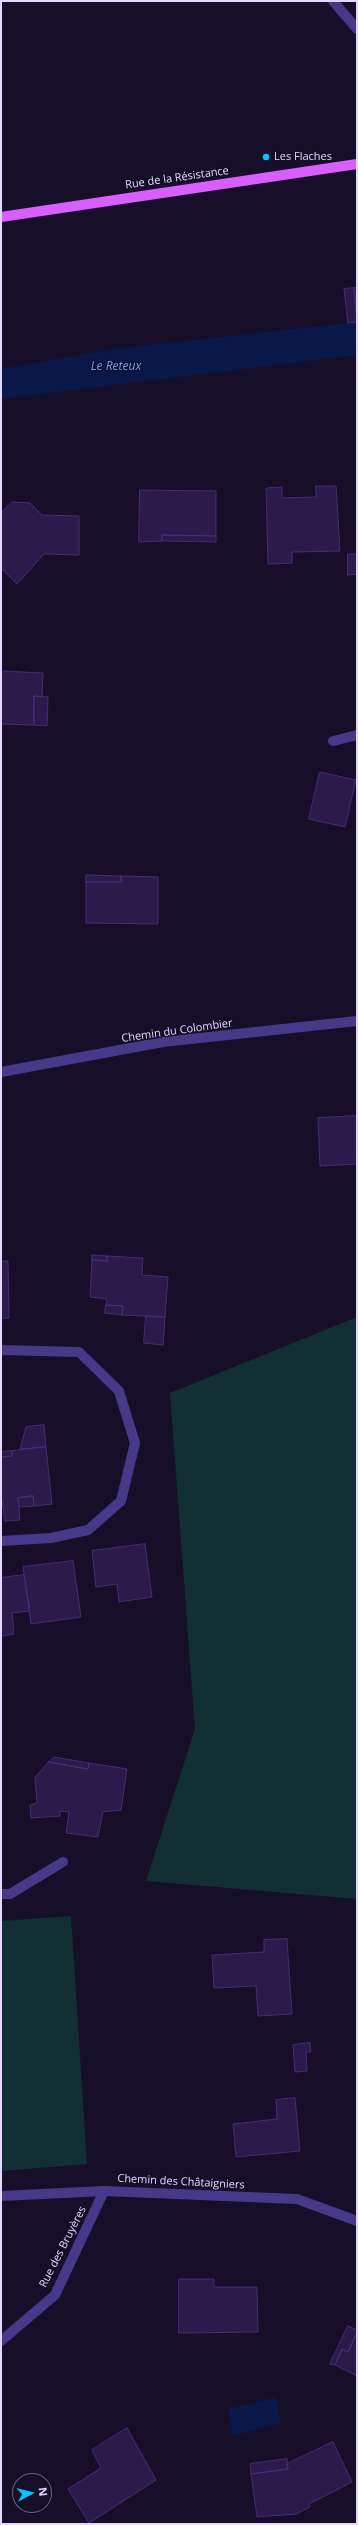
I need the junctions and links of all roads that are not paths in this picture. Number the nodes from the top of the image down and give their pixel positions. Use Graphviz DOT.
graph roads {
  1 [pos="333,1"];
  2 [pos="357,29"];
  3 [pos="357,164"];
  4 [pos="1,217"];
  5 [pos="357,735"];
  6 [pos="333,741"];
  7 [pos="357,1021"];
  8 [pos="1,1072"];
  9 [pos="1,1350"];
  10 [pos="1,1541"];
  11 [pos="63,1862"];
  12 [pos="1,1894"];
  13 [pos="104,2191"];
  14 [pos="1,2196"];
  15 [pos="357,2221"];
  16 [pos="1,2341"];
  1 -- 2 [label="street"];
  3 -- 4 [label="main road, Rue de la Résistance"];
  5 -- 6 [label="street"];
  7 -- 8 [label="street, Chemin du Colombier"];
  9 -- 10 [label="street"];
  11 -- 12 [label="street"];
  13 -- 14 [label="street, Chemin des Châtaigniers"];
  13 -- 15 [label="street, Chemin des Châtaigniers"];
  13 -- 16 [label="street, Rue des Bruyères"];
}
